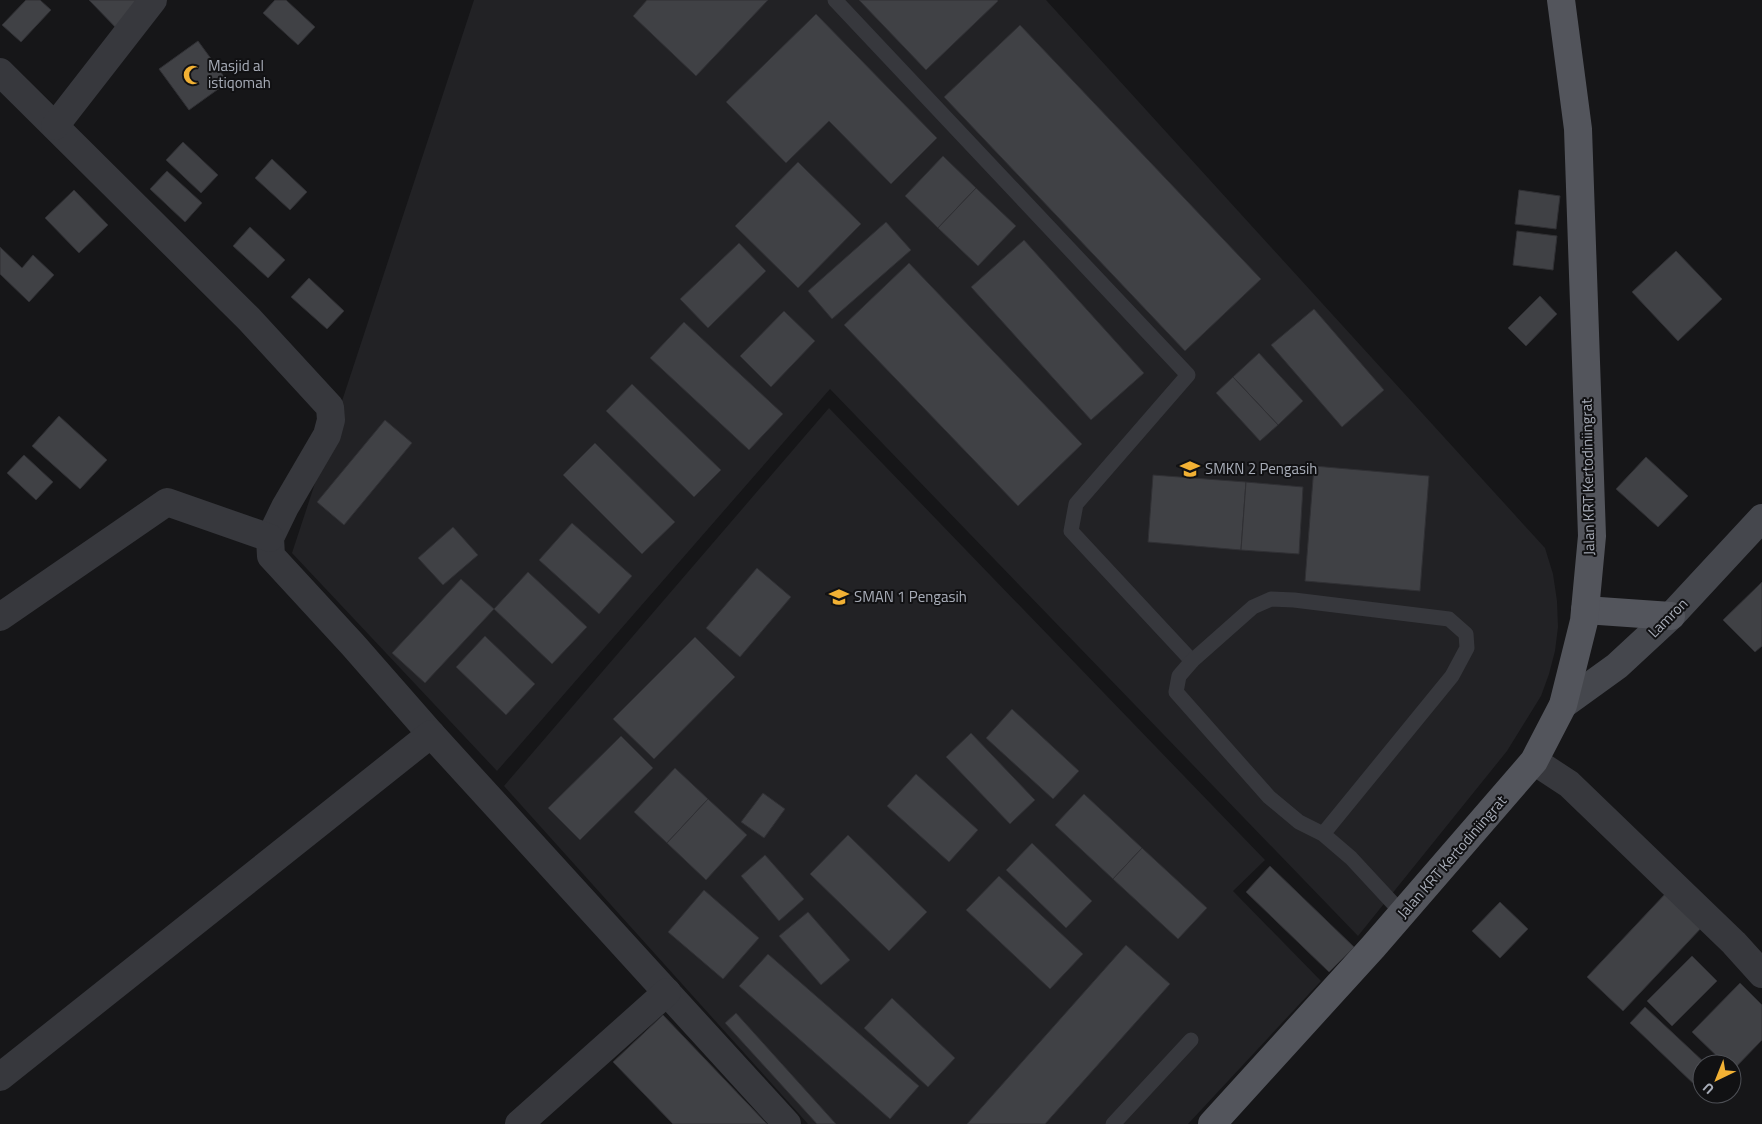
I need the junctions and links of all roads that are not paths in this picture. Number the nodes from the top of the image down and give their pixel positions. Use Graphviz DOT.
graph roads {
  1 [pos="153,0"];
  2 [pos="835,0"];
  3 [pos="1561,0"];
  4 [pos="0,72"];
  5 [pos="55,126"];
  6 [pos="1762,518"];
  7 [pos="270,538"];
  8 [pos="1585,610"];
  9 [pos="1671,616"];
  10 [pos="0,617"];
  11 [pos="1192,661"];
  12 [pos="1563,706"];
  13 [pos="431,734"];
  14 [pos="1534,762"];
  15 [pos="1323,834"];
  16 [pos="1402,913"];
  17 [pos="1762,974"];
  18 [pos="667,992"];
  19 [pos="1190,1040"];
  20 [pos="0,1077"];
  21 [pos="519,1124"];
  22 [pos="787,1124"];
  23 [pos="1113,1124"];
  24 [pos="1212,1124"];
  1 -- 5 [label="street"];
  2 -- 11 [label="lane"];
  3 -- 8 [label="main road, Jalan KRT Kertodiniingrat"];
  4 -- 5 [label="street"];
  5 -- 7 [label="street"];
  6 -- 9 [label="street, Lamron"];
  7 -- 10 [label="street"];
  7 -- 13 [label="street"];
  8 -- 9 [label="main road"];
  8 -- 12 [label="main road, Jalan KRT Kertodiniingrat"];
  9 -- 12 [label="street, Lamron"];
  11 -- 15 [label="lane"];
  11 -- 15 [label="lane"];
  12 -- 14 [label="main road, Jalan KRT Kertodiniingrat"];
  13 -- 18 [label="street"];
  13 -- 20 [label="street"];
  14 -- 16 [label="main road, Jalan KRT Kertodiniingrat"];
  14 -- 17 [label="street"];
  15 -- 16 [label="lane"];
  16 -- 24 [label="main road, Jalan KRT Kertodiniingrat"];
  18 -- 21 [label="street"];
  18 -- 22 [label="street"];
  19 -- 23 [label="lane"];
}
